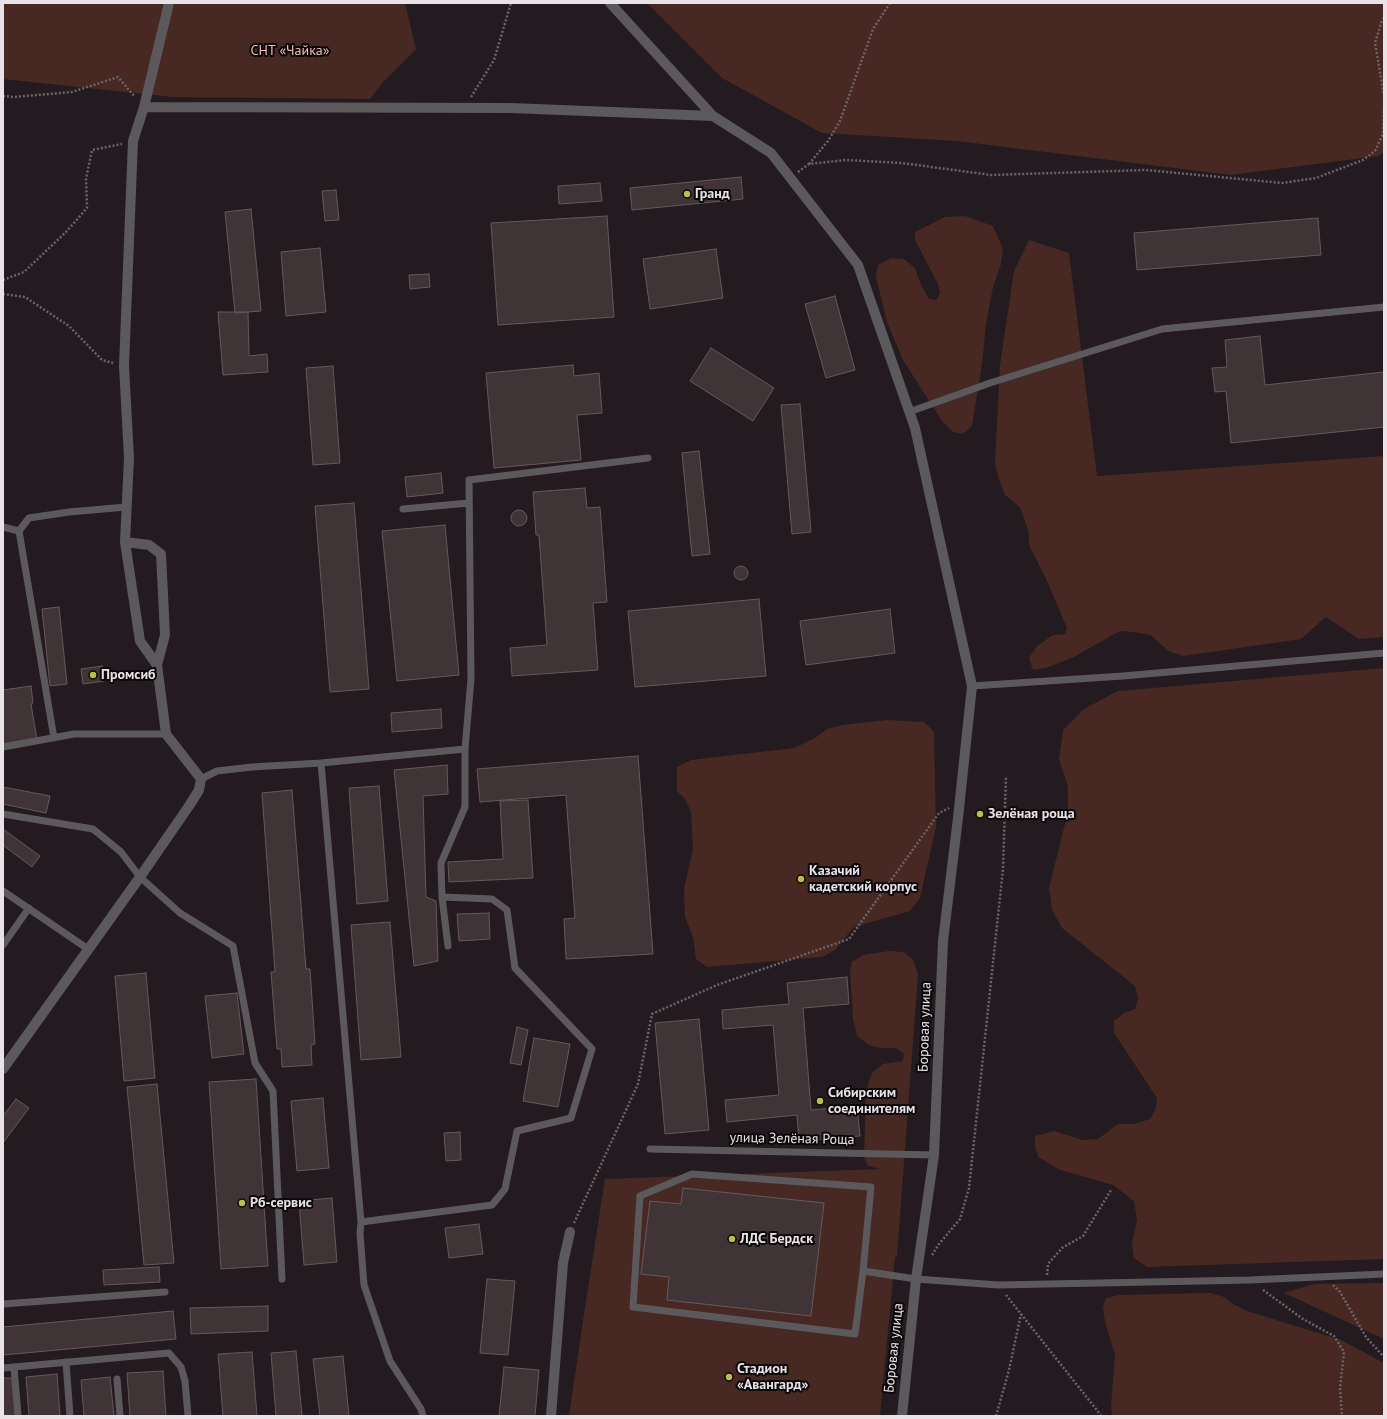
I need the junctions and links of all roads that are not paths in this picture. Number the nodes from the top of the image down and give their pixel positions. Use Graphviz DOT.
graph roads {
  1 [pos="169,3"];
  2 [pos="610,3"];
  3 [pos="144,107"];
  4 [pos="713,116"];
  5 [pos="1384,307"];
  6 [pos="909,412"];
  7 [pos="648,458"];
  8 [pos="469,503"];
  9 [pos="126,507"];
  10 [pos="403,509"];
  11 [pos="3,527"];
  12 [pos="19,531"];
  13 [pos="125,542"];
  14 [pos="1384,653"];
  15 [pos="157,665"];
  16 [pos="972,686"];
  17 [pos="166,734"];
  18 [pos="54,738"];
  19 [pos="3,747"];
  20 [pos="465,749"];
  21 [pos="321,763"];
  22 [pos="201,779"];
  23 [pos="3,814"];
  24 [pos="140,877"];
  25 [pos="3,891"];
  26 [pos="442,897"];
  27 [pos="29,908"];
  28 [pos="3,945"];
  29 [pos="448,946"];
  30 [pos="88,949"];
  31 [pos="3,1069"];
  32 [pos="650,1149"];
  33 [pos="934,1155"];
  34 [pos="361,1222"];
  35 [pos="570,1232"];
  36 [pos="863,1271"];
  37 [pos="1384,1274"];
  38 [pos="282,1279"];
  39 [pos="916,1279"];
  40 [pos="165,1292"];
  41 [pos="3,1304"];
  42 [pos="66,1362"];
  43 [pos="14,1367"];
  44 [pos="3,1368"];
  45 [pos="116,1379"];
  46 [pos="18,1416"];
  47 [pos="70,1416"];
  48 [pos="120,1416"];
  49 [pos="188,1416"];
  50 [pos="423,1416"];
  51 [pos="551,1416"];
  52 [pos="902,1416"];
  1 -- 3 [label="street"];
  2 -- 4 [label="street, Боровая улица"];
  3 -- 4 [label="street"];
  3 -- 9 [label="street"];
  4 -- 6 [label="street, Боровая улица"];
  5 -- 6 [label="lane"];
  6 -- 16 [label="street, Боровая улица"];
  7 -- 8 [label="lane"];
  8 -- 10 [label="lane"];
  8 -- 20 [label="lane"];
  9 -- 12 [label="lane"];
  9 -- 13 [label="street"];
  11 -- 12 [label="lane"];
  12 -- 18 [label="lane"];
  13 -- 15 [label="street"];
  13 -- 15 [label="street"];
  14 -- 16 [label="lane"];
  15 -- 17 [label="street"];
  16 -- 33 [label="street, Боровая улица"];
  17 -- 18 [label="lane"];
  17 -- 22 [label="street"];
  18 -- 19 [label="lane"];
  20 -- 21 [label="lane"];
  20 -- 26 [label="lane"];
  21 -- 22 [label="lane"];
  21 -- 34 [label="lane"];
  22 -- 24 [label="street"];
  23 -- 24 [label="lane"];
  24 -- 30 [label="street"];
  24 -- 38 [label="lane"];
  25 -- 27 [label="lane"];
  26 -- 29 [label="lane"];
  26 -- 34 [label="lane"];
  27 -- 28 [label="lane"];
  27 -- 30 [label="lane"];
  30 -- 31 [label="street"];
  32 -- 33 [label="lane, улица Зелёная Роща"];
  33 -- 39 [label="street, Боровая улица"];
  34 -- 50 [label="lane"];
  35 -- 51 [label="street"];
  36 -- 36 [label="lane"];
  36 -- 39 [label="lane"];
  37 -- 39 [label="lane"];
  39 -- 52 [label="street, Боровая улица"];
  40 -- 41 [label="lane"];
  42 -- 43 [label="lane"];
  42 -- 47 [label="lane"];
  42 -- 49 [label="lane"];
  43 -- 44 [label="lane"];
  43 -- 46 [label="lane"];
  45 -- 48 [label="lane"];
}
